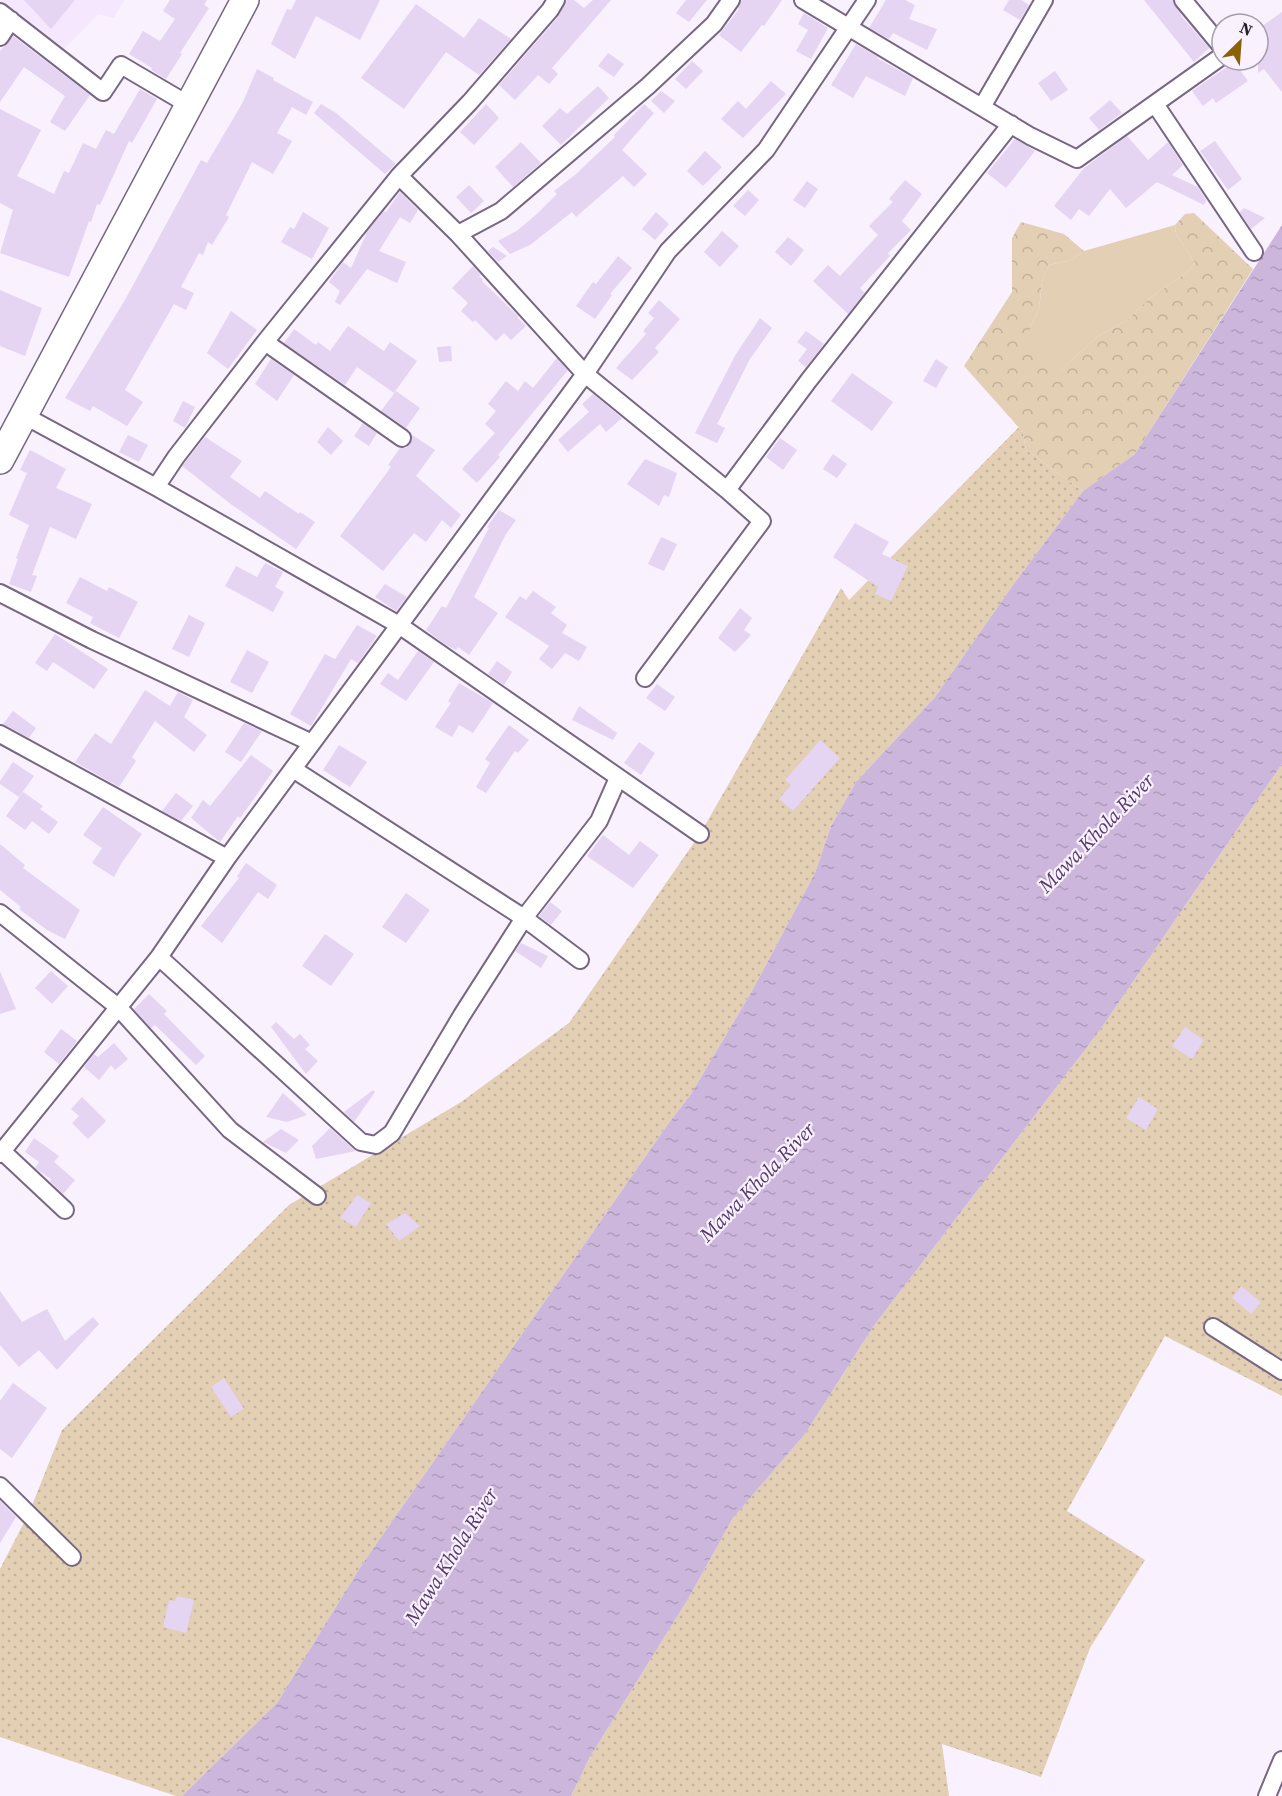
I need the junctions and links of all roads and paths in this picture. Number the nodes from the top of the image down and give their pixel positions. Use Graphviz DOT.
graph roads {
  1 [pos="244,0"];
  2 [pos="556,0"];
  3 [pos="731,0"];
  4 [pos="803,0"];
  5 [pos="867,0"];
  6 [pos="1044,0"];
  7 [pos="1183,0"];
  8 [pos="5,16"];
  9 [pos="849,27"];
  10 [pos="1210,33"];
  11 [pos="0,37"];
  12 [pos="1210,65"];
  13 [pos="1155,104"];
  14 [pos="189,105"];
  15 [pos="982,106"];
  16 [pos="1011,124"];
  17 [pos="399,176"];
  18 [pos="458,234"];
  19 [pos="1254,252"];
  20 [pos="265,342"];
  21 [pos="585,374"];
  22 [pos="25,416"];
  23 [pos="402,438"];
  24 [pos="0,460"];
  25 [pos="156,487"];
  26 [pos="727,490"];
  27 [pos="0,594"];
  28 [pos="399,625"];
  29 [pos="645,678"];
  30 [pos="0,734"];
  31 [pos="312,743"];
  32 [pos="293,769"];
  33 [pos="618,778"];
  34 [pos="700,834"];
  35 [pos="227,858"];
  36 [pos="0,913"];
  37 [pos="524,918"];
  38 [pos="159,957"];
  39 [pos="580,960"];
  40 [pos="118,1007"];
  41 [pos="1,1151"];
  42 [pos="317,1196"];
  43 [pos="64,1210"];
  44 [pos="1214,1327"];
  45 [pos="1282,1371"];
  46 [pos="0,1486"];
  47 [pos="72,1557"];
  48 [pos="1282,1760"];
  49 [pos="1267,1796"];
  1 -- 14 [label="main road"];
  2 -- 17 [label="street"];
  3 -- 18 [label="street"];
  4 -- 9 [label="street"];
  5 -- 9 [label="street"];
  6 -- 15 [label="street"];
  7 -- 10 [label="street"];
  8 -- 11 [label="street"];
  8 -- 14 [label="street"];
  9 -- 15 [label="street"];
  9 -- 21 [label="street"];
  12 -- 13 [label="street"];
  13 -- 16 [label="street"];
  13 -- 19 [label="street"];
  14 -- 22 [label="main road"];
  15 -- 16 [label="street"];
  16 -- 26 [label="street"];
  17 -- 18 [label="street"];
  17 -- 20 [label="street"];
  18 -- 21 [label="street"];
  20 -- 23 [label="street"];
  20 -- 25 [label="street"];
  21 -- 26 [label="street"];
  21 -- 28 [label="street"];
  22 -- 24 [label="main road"];
  22 -- 25 [label="street"];
  25 -- 28 [label="street"];
  26 -- 29 [label="street"];
  27 -- 31 [label="street"];
  28 -- 31 [label="street"];
  28 -- 33 [label="street"];
  30 -- 35 [label="street"];
  31 -- 32 [label="street"];
  32 -- 35 [label="street"];
  32 -- 37 [label="street"];
  33 -- 34 [label="street"];
  33 -- 37 [label="street"];
  35 -- 38 [label="street"];
  36 -- 40 [label="street"];
  37 -- 38 [label="street"];
  37 -- 39 [label="street"];
  38 -- 40 [label="street"];
  40 -- 41 [label="street"];
  40 -- 42 [label="street"];
  41 -- 43 [label="street"];
  44 -- 45 [label="street"];
  46 -- 47 [label="street"];
  48 -- 49 [label="street"];
}
